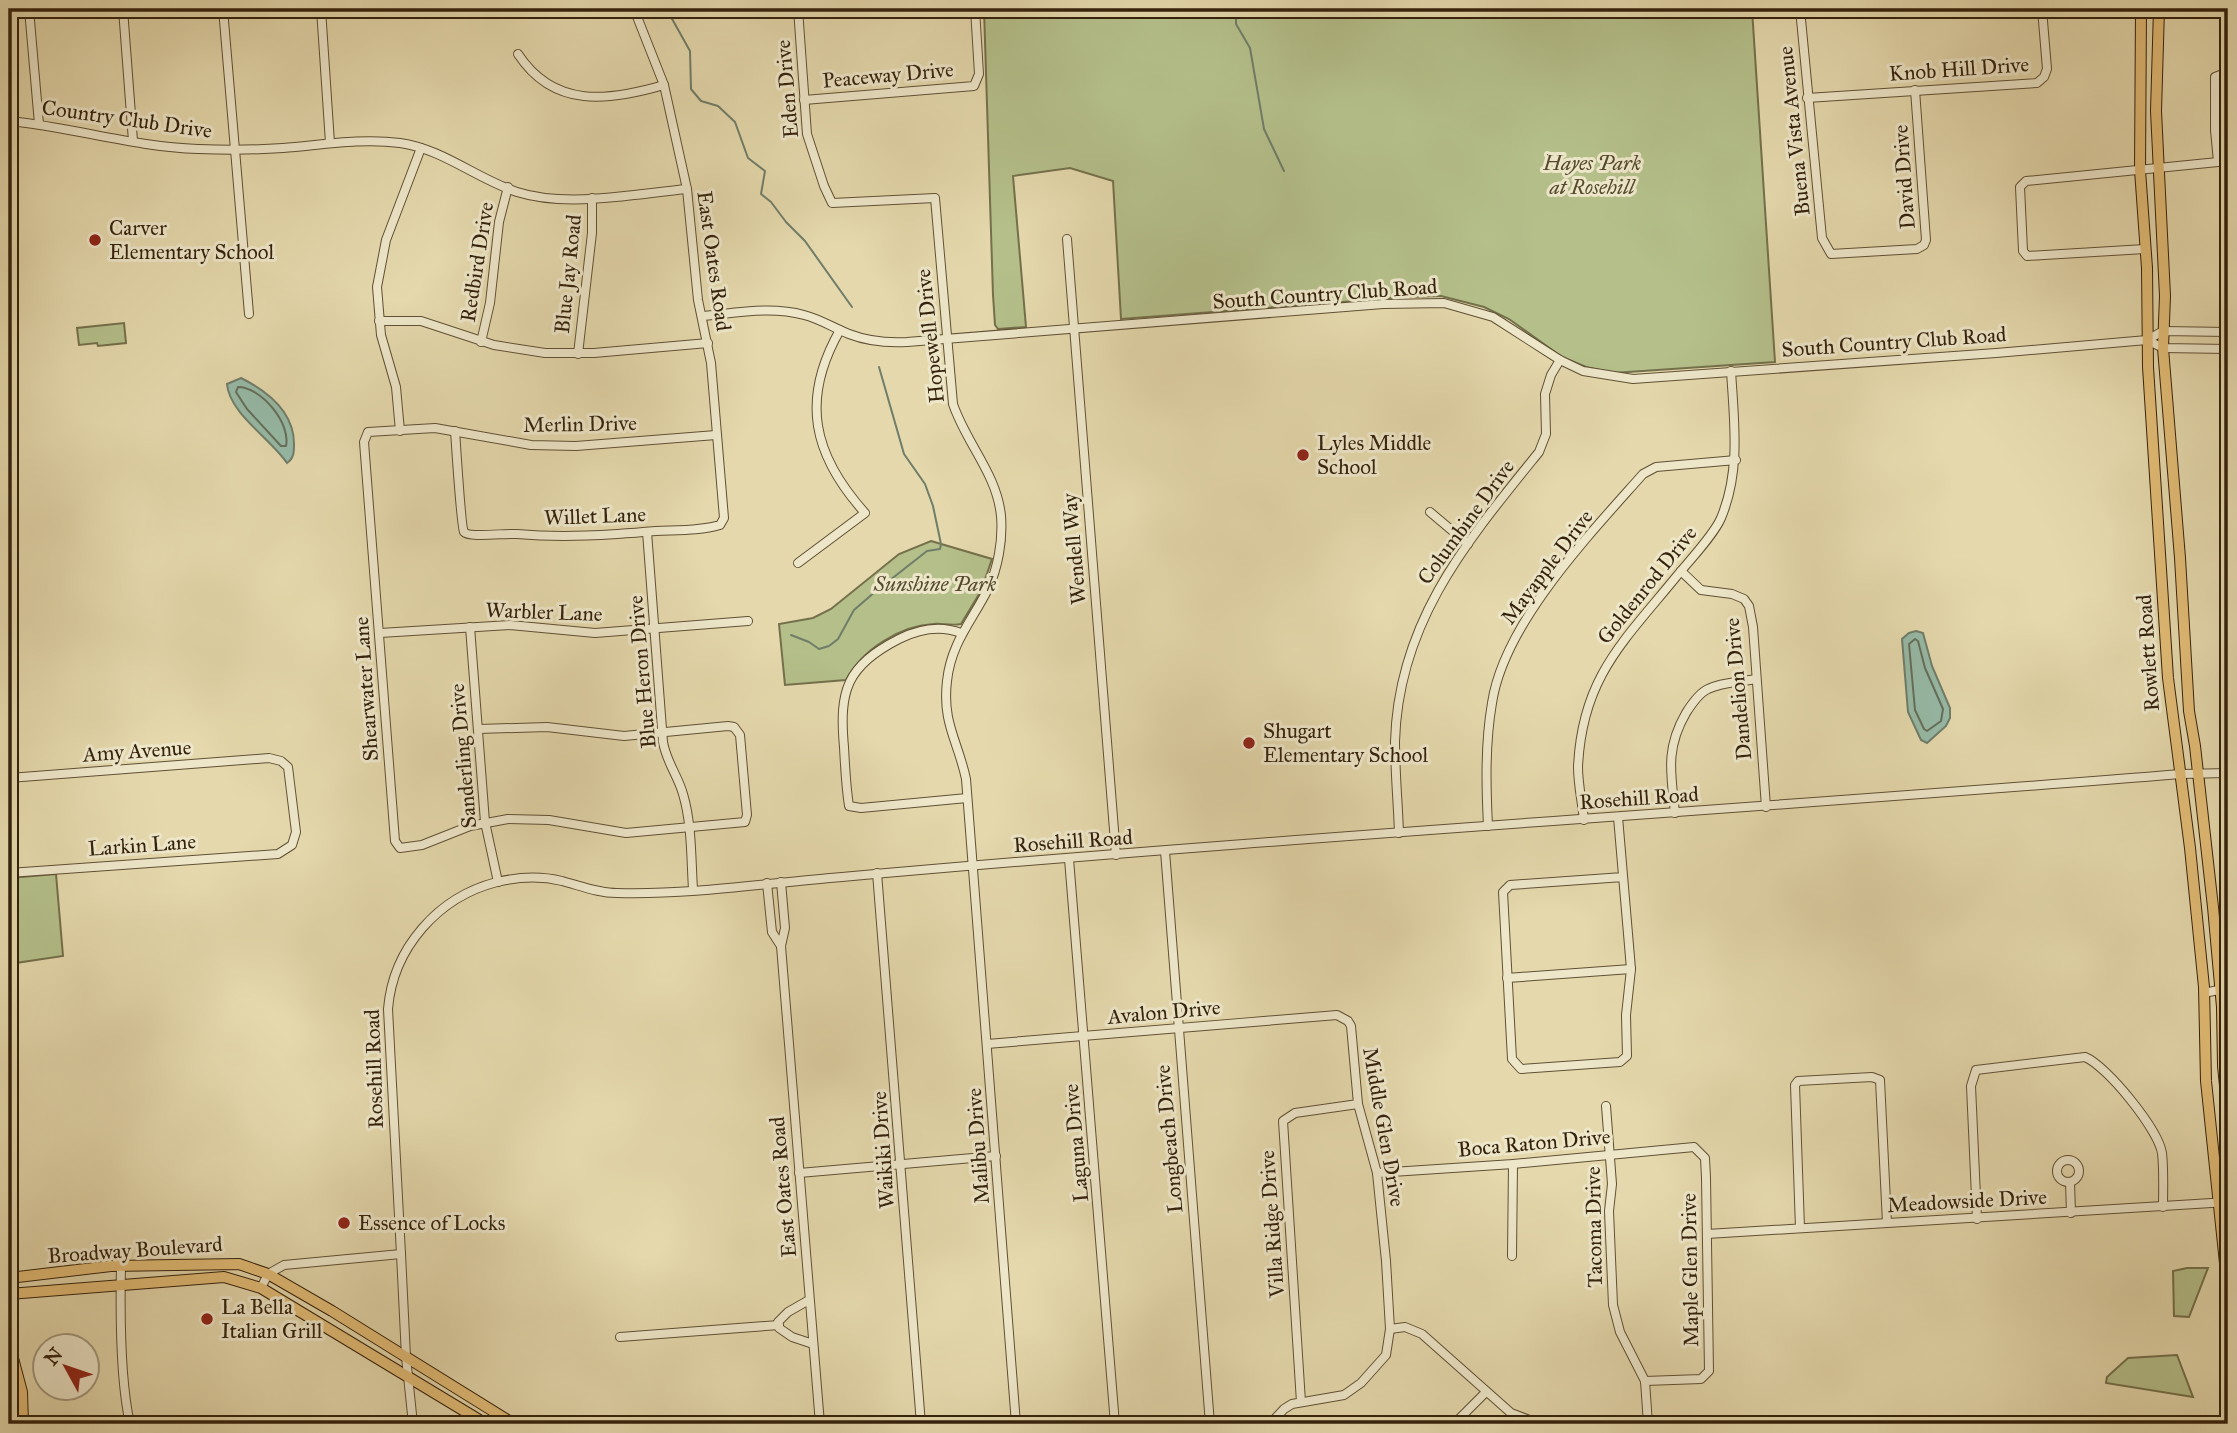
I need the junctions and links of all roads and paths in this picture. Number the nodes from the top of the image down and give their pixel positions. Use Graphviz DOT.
graph roads {
  1 [pos="29,9"];
  2 [pos="123,9"];
  3 [pos="223,9"];
  4 [pos="321,9"];
  5 [pos="634,9"];
  6 [pos="798,9"];
  7 [pos="975,9"];
  8 [pos="1800,9"];
  9 [pos="2042,9"];
  10 [pos="2141,9"];
  11 [pos="2159,9"];
  12 [pos="518,54"];
  13 [pos="2228,72"];
  14 [pos="664,85"];
  15 [pos="1915,90"];
  16 [pos="1807,98"];
  17 [pos="804,100"];
  18 [pos="9,121"];
  19 [pos="38,124"];
  20 [pos="133,141"];
  21 [pos="330,144"];
  22 [pos="421,148"];
  23 [pos="234,149"];
  24 [pos="2228,161"];
  25 [pos="2218,162"];
  26 [pos="2158,169"];
  27 [pos="2140,170"];
  28 [pos="508,187"];
  29 [pos="687,189"];
  30 [pos="592,198"];
  31 [pos="935,198"];
  32 [pos="1068,239"];
  33 [pos="2145,249"];
  34 [pos="1826,250"];
  35 [pos="249,314"];
  36 [pos="702,316"];
  37 [pos="379,321"];
  38 [pos="1075,328"];
  39 [pos="840,330"];
  40 [pos="2163,331"];
  41 [pos="2228,332"];
  42 [pos="946,339"];
  43 [pos="2147,340"];
  44 [pos="481,342"];
  45 [pos="708,343"];
  46 [pos="2163,348"];
  47 [pos="2228,349"];
  48 [pos="578,354"];
  49 [pos="1560,360"];
  50 [pos="1731,371"];
  51 [pos="400,430"];
  52 [pos="456,431"];
  53 [pos="716,435"];
  54 [pos="366,437"];
  55 [pos="1736,460"];
  56 [pos="1430,512"];
  57 [pos="720,525"];
  58 [pos="647,532"];
  59 [pos="1468,544"];
  60 [pos="798,564"];
  61 [pos="1681,571"];
  62 [pos="748,621"];
  63 [pos="470,627"];
  64 [pos="656,628"];
  65 [pos="961,633"];
  66 [pos="380,634"];
  67 [pos="2168,658"];
  68 [pos="2187,658"];
  69 [pos="1756,679"];
  70 [pos="478,729"];
  71 [pos="663,733"];
  72 [pos="2228,773"];
  73 [pos="2181,774"];
  74 [pos="2197,775"];
  75 [pos="9,778"];
  76 [pos="967,798"];
  77 [pos="1766,807"];
  78 [pos="1675,813"];
  79 [pos="1618,817"];
  80 [pos="1584,820"];
  81 [pos="485,822"];
  82 [pos="1488,826"];
  83 [pos="688,827"];
  84 [pos="1399,833"];
  85 [pos="1165,851"];
  86 [pos="278,853"];
  87 [pos="1116,855"];
  88 [pos="1069,859"];
  89 [pos="973,866"];
  90 [pos="9,873"];
  91 [pos="877,873"];
  92 [pos="1623,877"];
  93 [pos="498,882"];
  94 [pos="781,882"];
  95 [pos="767,883"];
  96 [pos="693,890"];
  97 [pos="780,946"];
  98 [pos="1631,969"];
  99 [pos="1507,978"];
  100 [pos="2224,990"];
  101 [pos="2204,993"];
  102 [pos="1342,1017"];
  103 [pos="1178,1029"];
  104 [pos="1085,1036"];
  105 [pos="987,1044"];
  106 [pos="1358,1104"];
  107 [pos="1606,1106"];
  108 [pos="2228,1116"];
  109 [pos="1694,1147"];
  110 [pos="1610,1154"];
  111 [pos="996,1156"];
  112 [pos="901,1164"];
  113 [pos="1513,1164"];
  114 [pos="799,1173"];
  115 [pos="1377,1173"];
  116 [pos="2070,1182"];
  117 [pos="2223,1203"];
  118 [pos="2163,1208"];
  119 [pos="2071,1213"];
  120 [pos="1977,1219"];
  121 [pos="1887,1223"];
  122 [pos="1800,1228"];
  123 [pos="1707,1234"];
  124 [pos="401,1254"];
  125 [pos="1513,1256"];
  126 [pos="2227,1262"];
  127 [pos="121,1266"];
  128 [pos="268,1274"];
  129 [pos="9,1278"];
  130 [pos="120,1284"];
  131 [pos="261,1288"];
  132 [pos="2228,1292"];
  133 [pos="9,1294"];
  134 [pos="810,1300"];
  135 [pos="779,1325"];
  136 [pos="1390,1329"];
  137 [pos="620,1337"];
  138 [pos="9,1343"];
  139 [pos="813,1344"];
  140 [pos="406,1357"];
  141 [pos="408,1376"];
  142 [pos="1645,1381"];
  143 [pos="1486,1392"];
  144 [pos="1301,1402"];
  145 [pos="9,1418"];
  146 [pos="23,1422"];
  147 [pos="130,1424"];
  148 [pos="413,1424"];
  149 [pos="486,1424"];
  150 [pos="514,1424"];
  151 [pos="820,1424"];
  152 [pos="921,1424"];
  153 [pos="1016,1424"];
  154 [pos="1115,1424"];
  155 [pos="1210,1424"];
  156 [pos="1270,1424"];
  157 [pos="1454,1424"];
  158 [pos="1540,1424"];
  159 [pos="1648,1424"];
  1 -- 19 [label="street"];
  2 -- 20 [label="street"];
  3 -- 23 [label="street"];
  4 -- 21 [label="street"];
  5 -- 14 [label="street, East Oates Road"];
  6 -- 17 [label="street, Eden Drive"];
  7 -- 17 [label="street, Peaceway Drive"];
  8 -- 16 [label="street, Buena Vista Avenue"];
  9 -- 15 [label="street, Knob Hill Drive"];
  10 -- 27 [label="main road, Rowlett Road"];
  11 -- 26 [label="main road, Rowlett Road"];
  12 -- 14 [label="street"];
  13 -- 25 [label="street"];
  14 -- 29 [label="street, East Oates Road"];
  15 -- 16 [label="street, Knob Hill Drive"];
  15 -- 34 [label="street, David Drive"];
  16 -- 34 [label="street, Buena Vista Avenue"];
  17 -- 31 [label="street, Eden Drive"];
  18 -- 19 [label="street, Country Club Drive"];
  19 -- 20 [label="street, Country Club Drive"];
  20 -- 23 [label="street, Country Club Drive"];
  21 -- 22 [label="street"];
  21 -- 23 [label="street, Country Club Drive"];
  22 -- 28 [label="street"];
  22 -- 37 [label="street"];
  23 -- 35 [label="street"];
  24 -- 25 [label="street"];
  25 -- 26 [label="street"];
  26 -- 27 [label="street"];
  26 -- 40 [label="main road, Rowlett Road"];
  27 -- 33 [label="main road, Rowlett Road"];
  27 -- 33 [label="street"];
  28 -- 30 [label="street"];
  28 -- 44 [label="street, Redbird Drive"];
  29 -- 30 [label="street"];
  29 -- 36 [label="street, East Oates Road"];
  30 -- 48 [label="street, Blue Jay Road"];
  31 -- 42 [label="street, Hopewell Drive"];
  32 -- 38 [label="street, Wendell Way"];
  33 -- 43 [label="main road, Rowlett Road"];
  36 -- 39 [label="street, South Country Club Road"];
  36 -- 45 [label="street, East Oates Road"];
  37 -- 44 [label="street"];
  37 -- 51 [label="street"];
  38 -- 42 [label="street, South Country Club Road"];
  38 -- 49 [label="street, South Country Club Road"];
  38 -- 87 [label="street, Wendell Way"];
  39 -- 42 [label="street, South Country Club Road"];
  39 -- 60 [label="street"];
  40 -- 41 [label="street"];
  40 -- 43 [label="street, South Country Club Road"];
  40 -- 46 [label="main road, Rowlett Road"];
  42 -- 65 [label="street, Hopewell Drive"];
  43 -- 46 [label="street"];
  43 -- 50 [label="street, South Country Club Road"];
  43 -- 67 [label="main road, Rowlett Road"];
  44 -- 48 [label="street"];
  45 -- 48 [label="street"];
  45 -- 53 [label="street, East Oates Road"];
  46 -- 47 [label="street"];
  46 -- 68 [label="main road, Rowlett Road"];
  49 -- 50 [label="street, South Country Club Road"];
  49 -- 59 [label="street, Columbine Drive"];
  50 -- 55 [label="street, Goldenrod Drive"];
  51 -- 52 [label="street, Merlin Drive"];
  51 -- 54 [label="street, Merlin Drive"];
  52 -- 53 [label="street, Merlin Drive"];
  52 -- 58 [label="street, Willet Lane"];
  53 -- 57 [label="street, East Oates Road"];
  54 -- 66 [label="street, Shearwater Lane"];
  55 -- 61 [label="street, Goldenrod Drive"];
  55 -- 82 [label="street, Mayapple Drive"];
  56 -- 59 [label="street"];
  57 -- 58 [label="street, Willet Lane"];
  58 -- 64 [label="street, Blue Heron Drive"];
  59 -- 84 [label="street, Columbine Drive"];
  61 -- 69 [label="street, Dandelion Drive"];
  61 -- 80 [label="street, Goldenrod Drive"];
  62 -- 64 [label="street, Warbler Lane"];
  63 -- 64 [label="street, Warbler Lane"];
  63 -- 66 [label="street, Warbler Lane"];
  63 -- 70 [label="street, Sanderling Drive"];
  64 -- 71 [label="street, Blue Heron Drive"];
  65 -- 76 [label="street, Hopewell Drive"];
  65 -- 76 [label="street"];
  66 -- 81 [label="street, Shearwater Lane"];
  67 -- 68 [label="main road"];
  67 -- 73 [label="main road, Rowlett Road"];
  68 -- 74 [label="main road, Rowlett Road"];
  69 -- 77 [label="street, Dandelion Drive"];
  69 -- 78 [label="street"];
  70 -- 71 [label="street"];
  70 -- 81 [label="street, Sanderling Drive"];
  71 -- 83 [label="street, Blue Heron Drive"];
  71 -- 83 [label="street"];
  72 -- 74 [label="street, Rosehill Road"];
  73 -- 74 [label="street, Rosehill Road"];
  73 -- 77 [label="street, Rosehill Road"];
  73 -- 101 [label="main road, Rowlett Road"];
  74 -- 100 [label="main road, Rowlett Road"];
  75 -- 86 [label="street, Amy Avenue"];
  76 -- 89 [label="street, Hopewell Drive"];
  77 -- 78 [label="street, Rosehill Road"];
  78 -- 79 [label="street, Rosehill Road"];
  79 -- 80 [label="street, Rosehill Road"];
  79 -- 92 [label="street"];
  80 -- 82 [label="street, Rosehill Road"];
  81 -- 83 [label="street"];
  81 -- 93 [label="street, Sanderling Drive"];
  82 -- 84 [label="street, Rosehill Road"];
  83 -- 96 [label="street, Blue Heron Drive"];
  84 -- 85 [label="street, Rosehill Road"];
  85 -- 87 [label="street, Rosehill Road"];
  85 -- 103 [label="street, Longbeach Drive"];
  86 -- 90 [label="street, Larkin Lane"];
  87 -- 88 [label="street, Rosehill Road"];
  88 -- 89 [label="street, Rosehill Road"];
  88 -- 104 [label="street, Laguna Drive"];
  89 -- 91 [label="street, Rosehill Road"];
  89 -- 105 [label="street, Malibu Drive"];
  91 -- 94 [label="street, Rosehill Road"];
  91 -- 112 [label="street, Waikiki Drive"];
  92 -- 98 [label="street"];
  92 -- 99 [label="street"];
  93 -- 96 [label="street, Rosehill Road"];
  93 -- 124 [label="street, Rosehill Road"];
  94 -- 95 [label="street, Rosehill Road"];
  94 -- 97 [label="street, East Oates Road"];
  95 -- 96 [label="street, Rosehill Road"];
  95 -- 97 [label="street, East Oates Road"];
  97 -- 114 [label="street, East Oates Road"];
  98 -- 99 [label="street"];
  98 -- 99 [label="street"];
  100 -- 101 [label="street"];
  100 -- 108 [label="main road, Rowlett Road"];
  101 -- 117 [label="main road, Rowlett Road"];
  102 -- 103 [label="street, Avalon Drive"];
  102 -- 106 [label="street, Middle Glen Drive"];
  103 -- 104 [label="street, Avalon Drive"];
  103 -- 155 [label="street, Longbeach Drive"];
  104 -- 105 [label="street, Avalon Drive"];
  104 -- 154 [label="street, Laguna Drive"];
  105 -- 111 [label="street, Malibu Drive"];
  106 -- 115 [label="street, Middle Glen Drive"];
  106 -- 144 [label="street, Villa Ridge Drive"];
  107 -- 110 [label="street, Tacoma Drive"];
  109 -- 110 [label="street, Boca Raton Drive"];
  109 -- 123 [label="street, Maple Glen Drive"];
  110 -- 113 [label="street, Boca Raton Drive"];
  110 -- 142 [label="street, Tacoma Drive"];
  111 -- 112 [label="street"];
  111 -- 153 [label="street, Malibu Drive"];
  112 -- 114 [label="street"];
  112 -- 152 [label="street, Waikiki Drive"];
  113 -- 115 [label="street, Boca Raton Drive"];
  113 -- 125 [label="street"];
  114 -- 134 [label="street, East Oates Road"];
  115 -- 136 [label="street, Middle Glen Drive"];
  116 -- 119 [label="street"];
  117 -- 118 [label="street, Meadowside Drive"];
  117 -- 126 [label="main road, Rowlett Road"];
  118 -- 119 [label="street, Meadowside Drive"];
  118 -- 120 [label="street"];
  119 -- 120 [label="street, Meadowside Drive"];
  120 -- 121 [label="street, Meadowside Drive"];
  121 -- 122 [label="street, Meadowside Drive"];
  121 -- 122 [label="street"];
  122 -- 123 [label="street, Meadowside Drive"];
  123 -- 142 [label="street, Maple Glen Drive"];
  124 -- 128 [label="street"];
  124 -- 140 [label="street, Rosehill Road"];
  126 -- 132 [label="main road, Rowlett Road"];
  127 -- 128 [label="main road, Broadway Boulevard"];
  127 -- 129 [label="main road, Broadway Boulevard"];
  127 -- 130 [label="street"];
  128 -- 131 [label="street"];
  128 -- 140 [label="main road, Broadway Boulevard"];
  130 -- 131 [label="main road, Broadway Boulevard"];
  130 -- 133 [label="main road, Broadway Boulevard"];
  130 -- 147 [label="street"];
  131 -- 141 [label="main road, Broadway Boulevard"];
  134 -- 135 [label="street"];
  134 -- 139 [label="street, East Oates Road"];
  135 -- 137 [label="street"];
  135 -- 139 [label="street"];
  136 -- 143 [label="street"];
  136 -- 144 [label="street, Middle Glen Drive"];
  138 -- 146 [label="main road"];
  139 -- 151 [label="street, East Oates Road"];
  140 -- 141 [label="street, Rosehill Road"];
  140 -- 150 [label="main road, Broadway Boulevard"];
  141 -- 148 [label="street, Rosehill Road"];
  141 -- 149 [label="main road, Broadway Boulevard"];
  142 -- 159 [label="street, Tacoma Drive"];
  143 -- 157 [label="street"];
  143 -- 158 [label="street"];
  144 -- 156 [label="street"];
  145 -- 146 [label="main road"];
}
